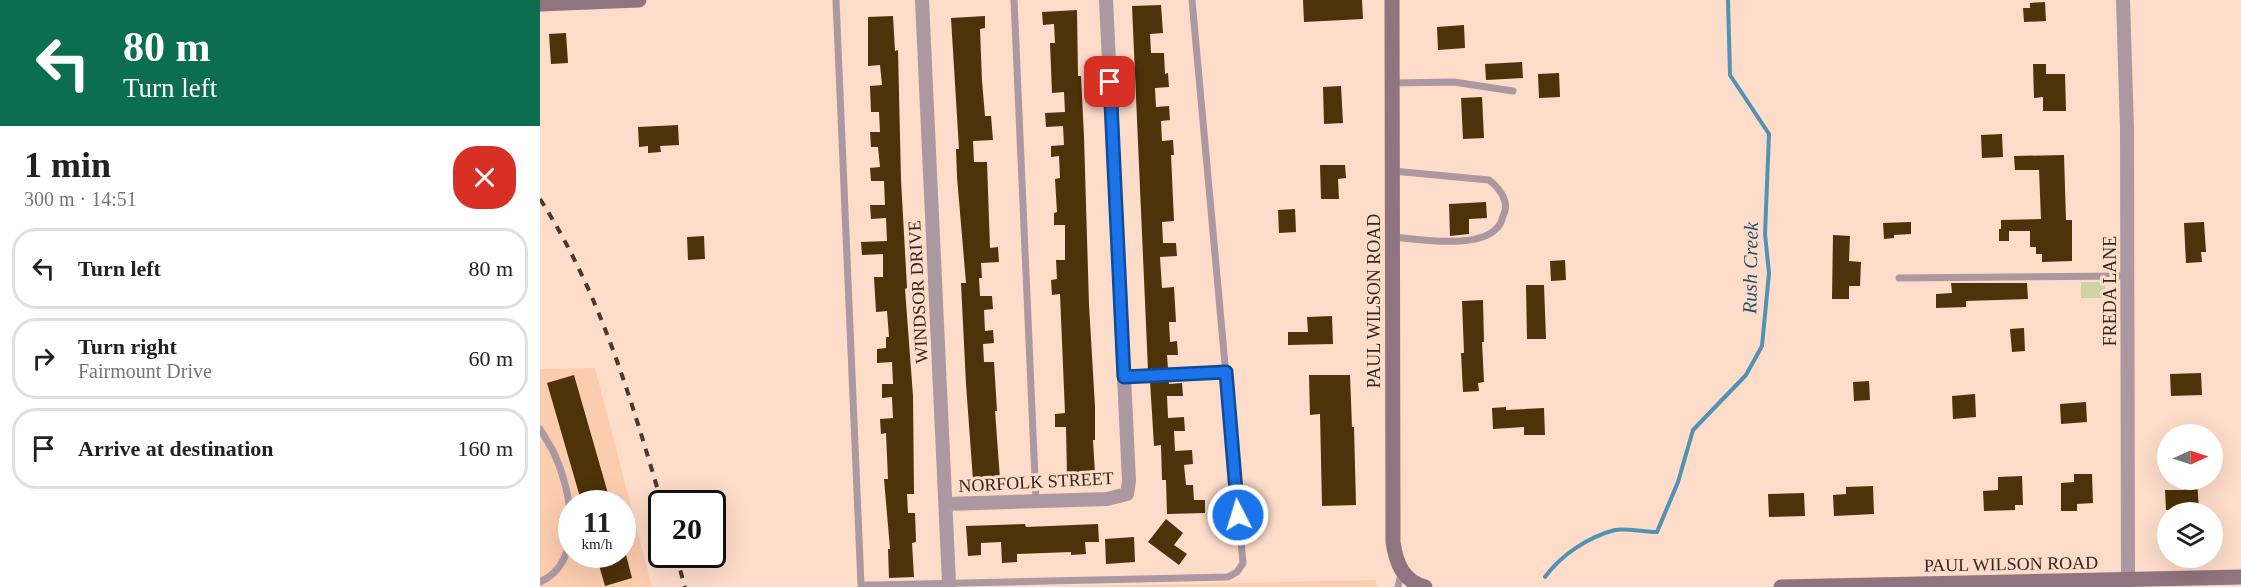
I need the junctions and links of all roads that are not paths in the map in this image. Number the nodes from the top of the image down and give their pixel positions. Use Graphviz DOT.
graph roads {
  1 [pos="639,0"];
  2 [pos="836,0"];
  3 [pos="922,0"];
  4 [pos="1014,0"];
  5 [pos="1106,0"];
  6 [pos="1192,0"];
  7 [pos="1392,0"];
  8 [pos="2123,0"];
  9 [pos="540,4"];
  10 [pos="1393,83"];
  11 [pos="1513,92"];
  12 [pos="1393,171"];
  13 [pos="1393,237"];
  14 [pos="2128,276"];
  15 [pos="1899,278"];
  16 [pos="1226,372"];
  17 [pos="1124,377"];
  18 [pos="540,429"];
  19 [pos="1036,501"];
  20 [pos="946,504"];
  21 [pos="1402,571"];
  22 [pos="2241,578"];
  23 [pos="2128,581"];
  24 [pos="540,582"];
  25 [pos="949,583"];
  26 [pos="2149,584"];
  27 [pos="1398,587"];
  28 [pos="1425,587"];
  29 [pos="1781,587"];
  1 -- 9 [label="street"];
  2 -- 25 [label="lane"];
  3 -- 20 [label="street, WINDSOR DRIVE"];
  4 -- 19 [label="lane"];
  5 -- 17 [label="street"];
  6 -- 16 [label="lane"];
  7 -- 10 [label="street, PAUL WILSON ROAD"];
  8 -- 14 [label="street, FREDA LANE"];
  10 -- 11 [label="lane"];
  10 -- 12 [label="street, PAUL WILSON ROAD"];
  12 -- 13 [label="street, PAUL WILSON ROAD"];
  12 -- 13 [label="lane"];
  13 -- 21 [label="street, PAUL WILSON ROAD"];
  14 -- 15 [label="lane"];
  14 -- 23 [label="street, FREDA LANE"];
  16 -- 17 [label="lane"];
  16 -- 25 [label="lane"];
  17 -- 19 [label="street, NORFOLK STREET"];
  18 -- 24 [label="lane"];
  19 -- 20 [label="street, NORFOLK STREET"];
  20 -- 25 [label="street, WINDSOR DRIVE"];
  21 -- 27 [label="lane"];
  21 -- 28 [label="street"];
  22 -- 26 [label="street, PAUL WILSON ROAD"];
  23 -- 26 [label="street, PAUL WILSON ROAD"];
  23 -- 29 [label="street, PAUL WILSON ROAD"];
}
